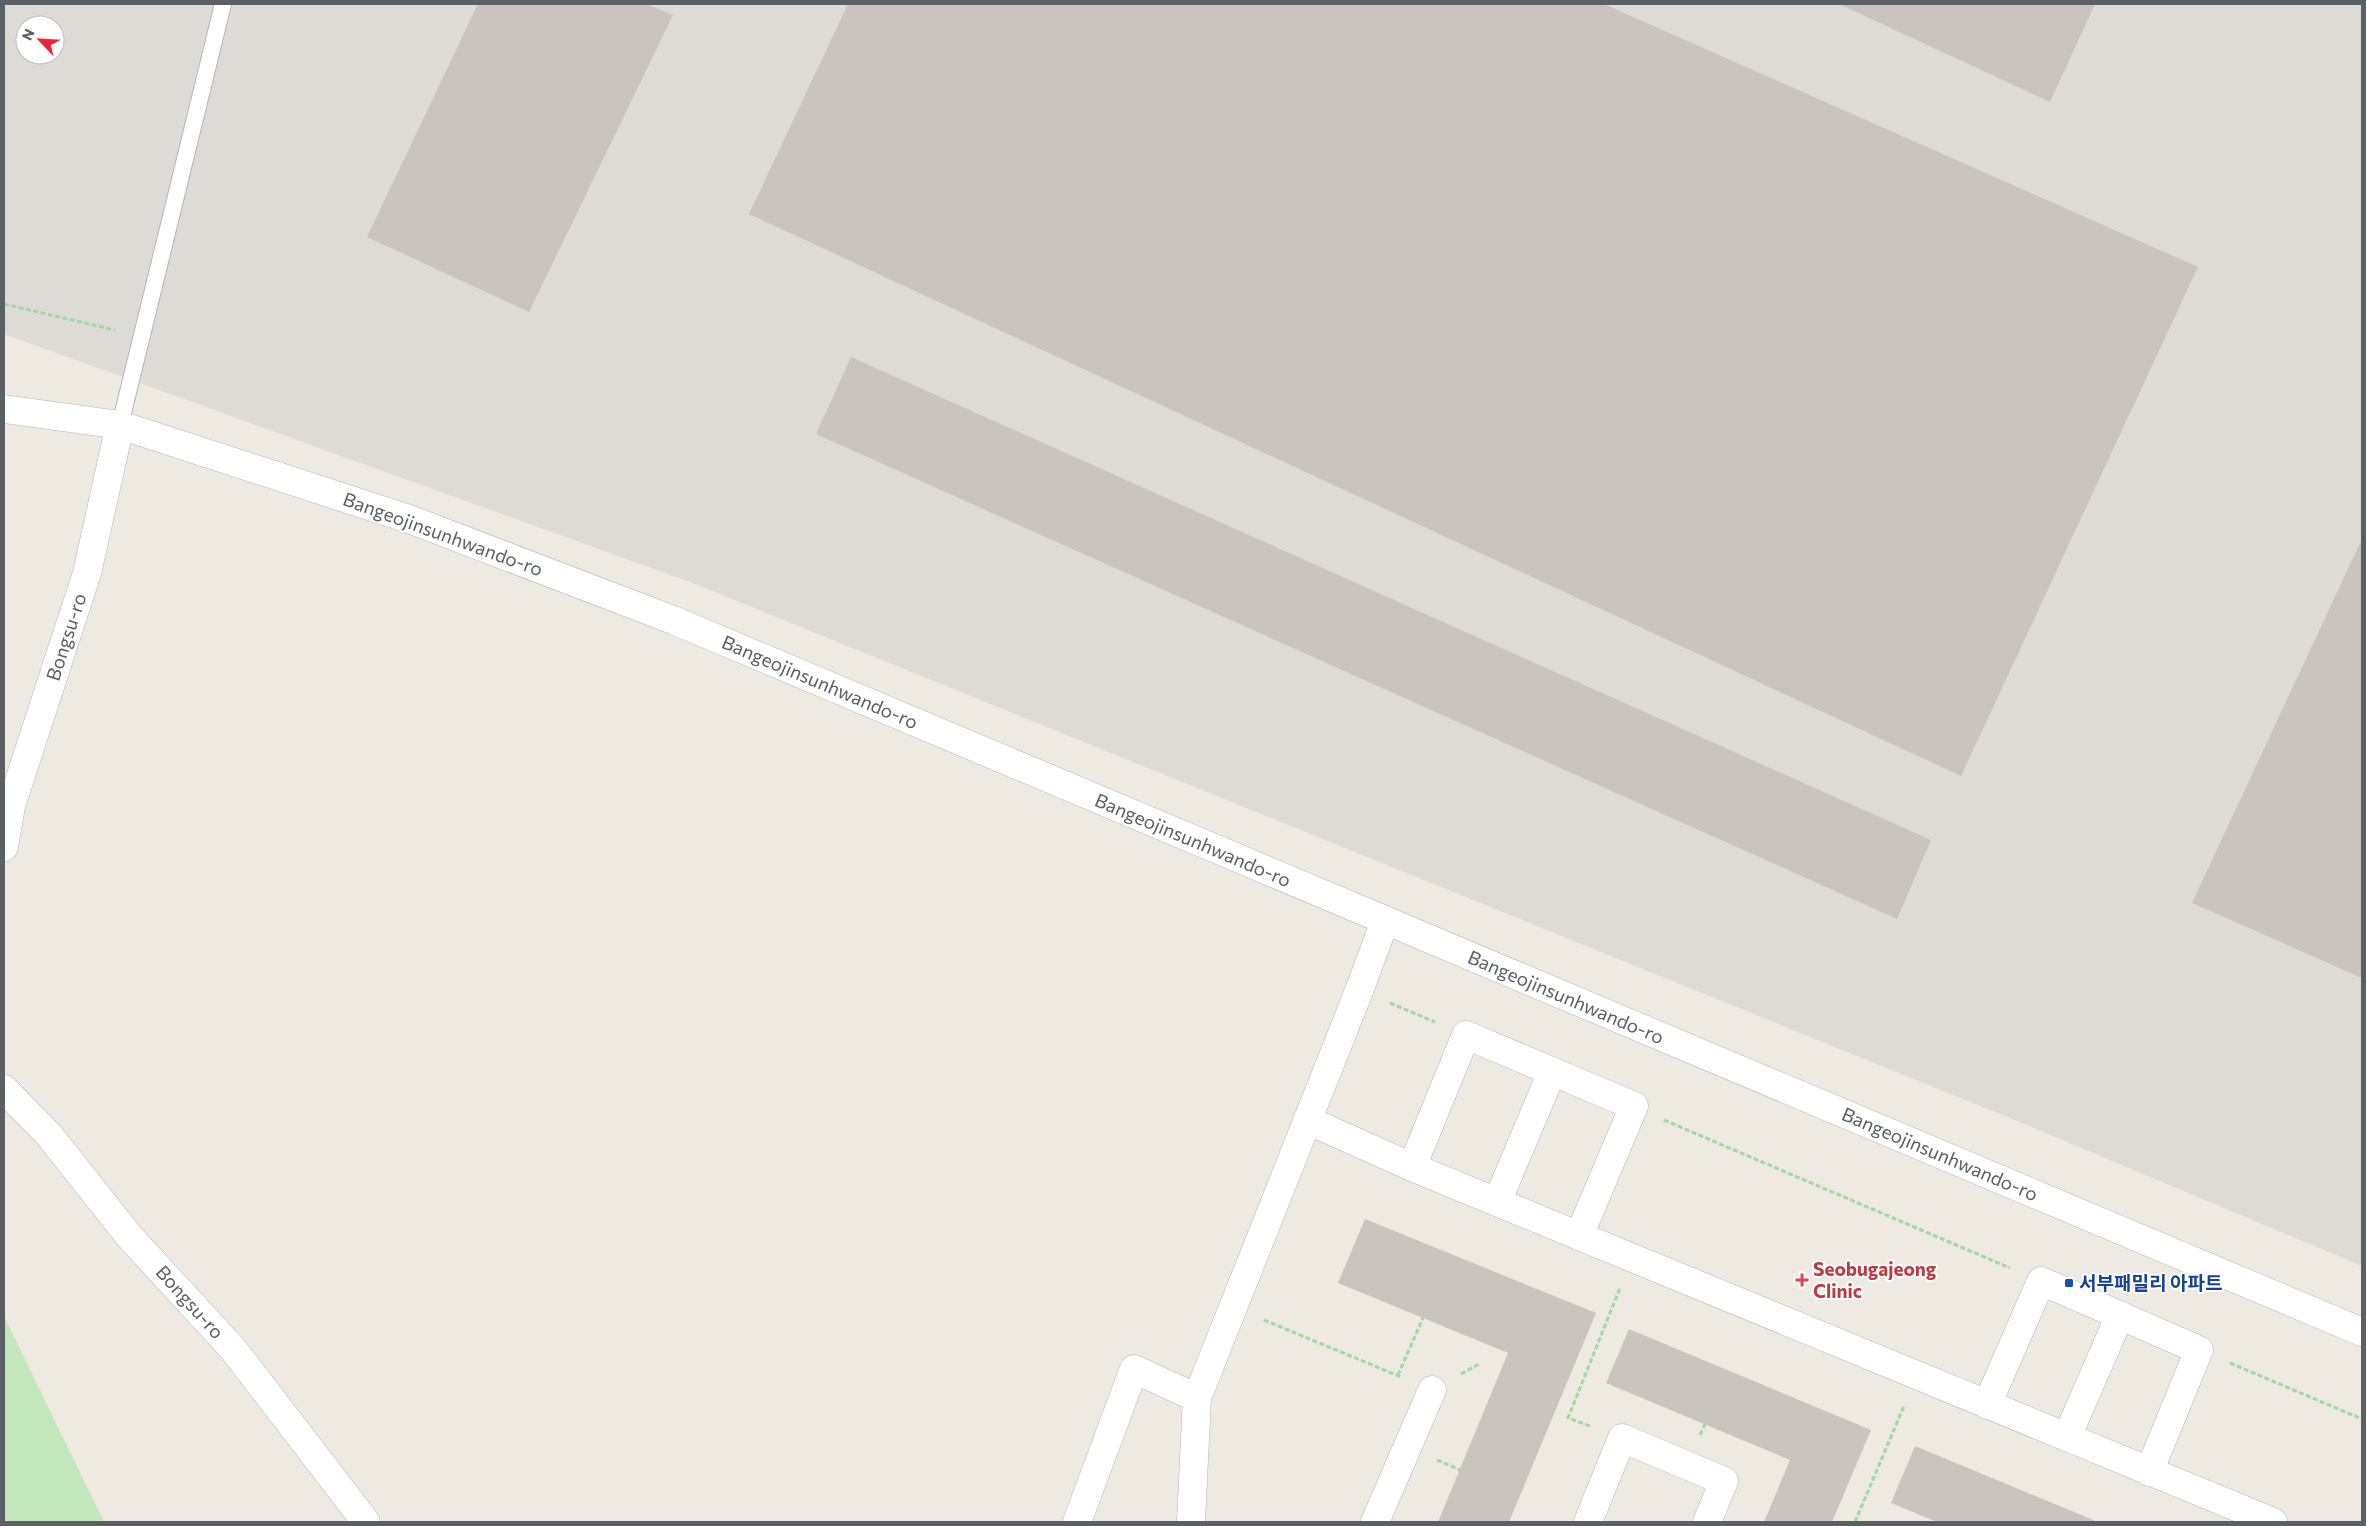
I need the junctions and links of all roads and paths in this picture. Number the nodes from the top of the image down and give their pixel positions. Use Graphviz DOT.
graph roads {
  1 [pos="224,4"];
  2 [pos="4,304"];
  3 [pos="142,337"];
  4 [pos="4,409"];
  5 [pos="120,425"];
  6 [pos="4,847"];
  7 [pos="1385,921"];
  8 [pos="1360,990"];
  9 [pos="1466,1035"];
  10 [pos="1552,1072"];
  11 [pos="4,1089"];
  12 [pos="1634,1106"];
  13 [pos="1307,1120"];
  14 [pos="1412,1167"];
  15 [pos="1497,1202"];
  16 [pos="1579,1236"];
  17 [pos="1632,1258"];
  18 [pos="2041,1281"];
  19 [pos="2120,1315"];
  20 [pos="1260,1318"];
  21 [pos="1423,1318"];
  22 [pos="2362,1332"];
  23 [pos="2199,1350"];
  24 [pos="1398,1375"];
  25 [pos="1917,1375"];
  26 [pos="1432,1390"];
  27 [pos="1197,1398"];
  28 [pos="1987,1405"];
  29 [pos="2362,1419"];
  30 [pos="2067,1437"];
  31 [pos="1622,1438"];
  32 [pos="2150,1472"];
  33 [pos="1193,1521"];
  34 [pos="366,1522"];
  35 [pos="1077,1522"];
  36 [pos="1375,1522"];
  37 [pos="1588,1522"];
  38 [pos="1707,1522"];
  39 [pos="1855,1522"];
  40 [pos="2273,1522"];
  1 -- 3 [label="lane"];
  2 -- 3 [label="path"];
  3 -- 5 [label="lane"];
  4 -- 5 [label="street, Bangeojinsunhwando-ro"];
  5 -- 6 [label="street, Bongsu-ro"];
  5 -- 7 [label="street, Bangeojinsunhwando-ro"];
  7 -- 8 [label="street"];
  7 -- 22 [label="street, Bangeojinsunhwando-ro"];
  8 -- 9 [label="path"];
  8 -- 13 [label="street"];
  9 -- 10 [label="street"];
  9 -- 14 [label="street"];
  10 -- 12 [label="street"];
  10 -- 15 [label="street"];
  11 -- 34 [label="street, Bongsu-ro"];
  12 -- 16 [label="street"];
  12 -- 18 [label="path"];
  13 -- 14 [label="street"];
  13 -- 27 [label="street"];
  14 -- 15 [label="street"];
  15 -- 16 [label="street"];
  16 -- 17 [label="street"];
  17 -- 25 [label="street"];
  17 -- 31 [label="path"];
  18 -- 19 [label="street"];
  18 -- 28 [label="street"];
  19 -- 23 [label="street"];
  19 -- 30 [label="street"];
  20 -- 24 [label="path"];
  21 -- 24 [label="path"];
  23 -- 29 [label="path"];
  23 -- 32 [label="street"];
  24 -- 26 [label="path"];
  25 -- 28 [label="street"];
  25 -- 39 [label="path"];
  26 -- 36 [label="street"];
  27 -- 33 [label="street"];
  27 -- 35 [label="street"];
  28 -- 30 [label="street"];
  30 -- 32 [label="street"];
  31 -- 37 [label="street"];
  31 -- 38 [label="street"];
  32 -- 40 [label="street"];
}
